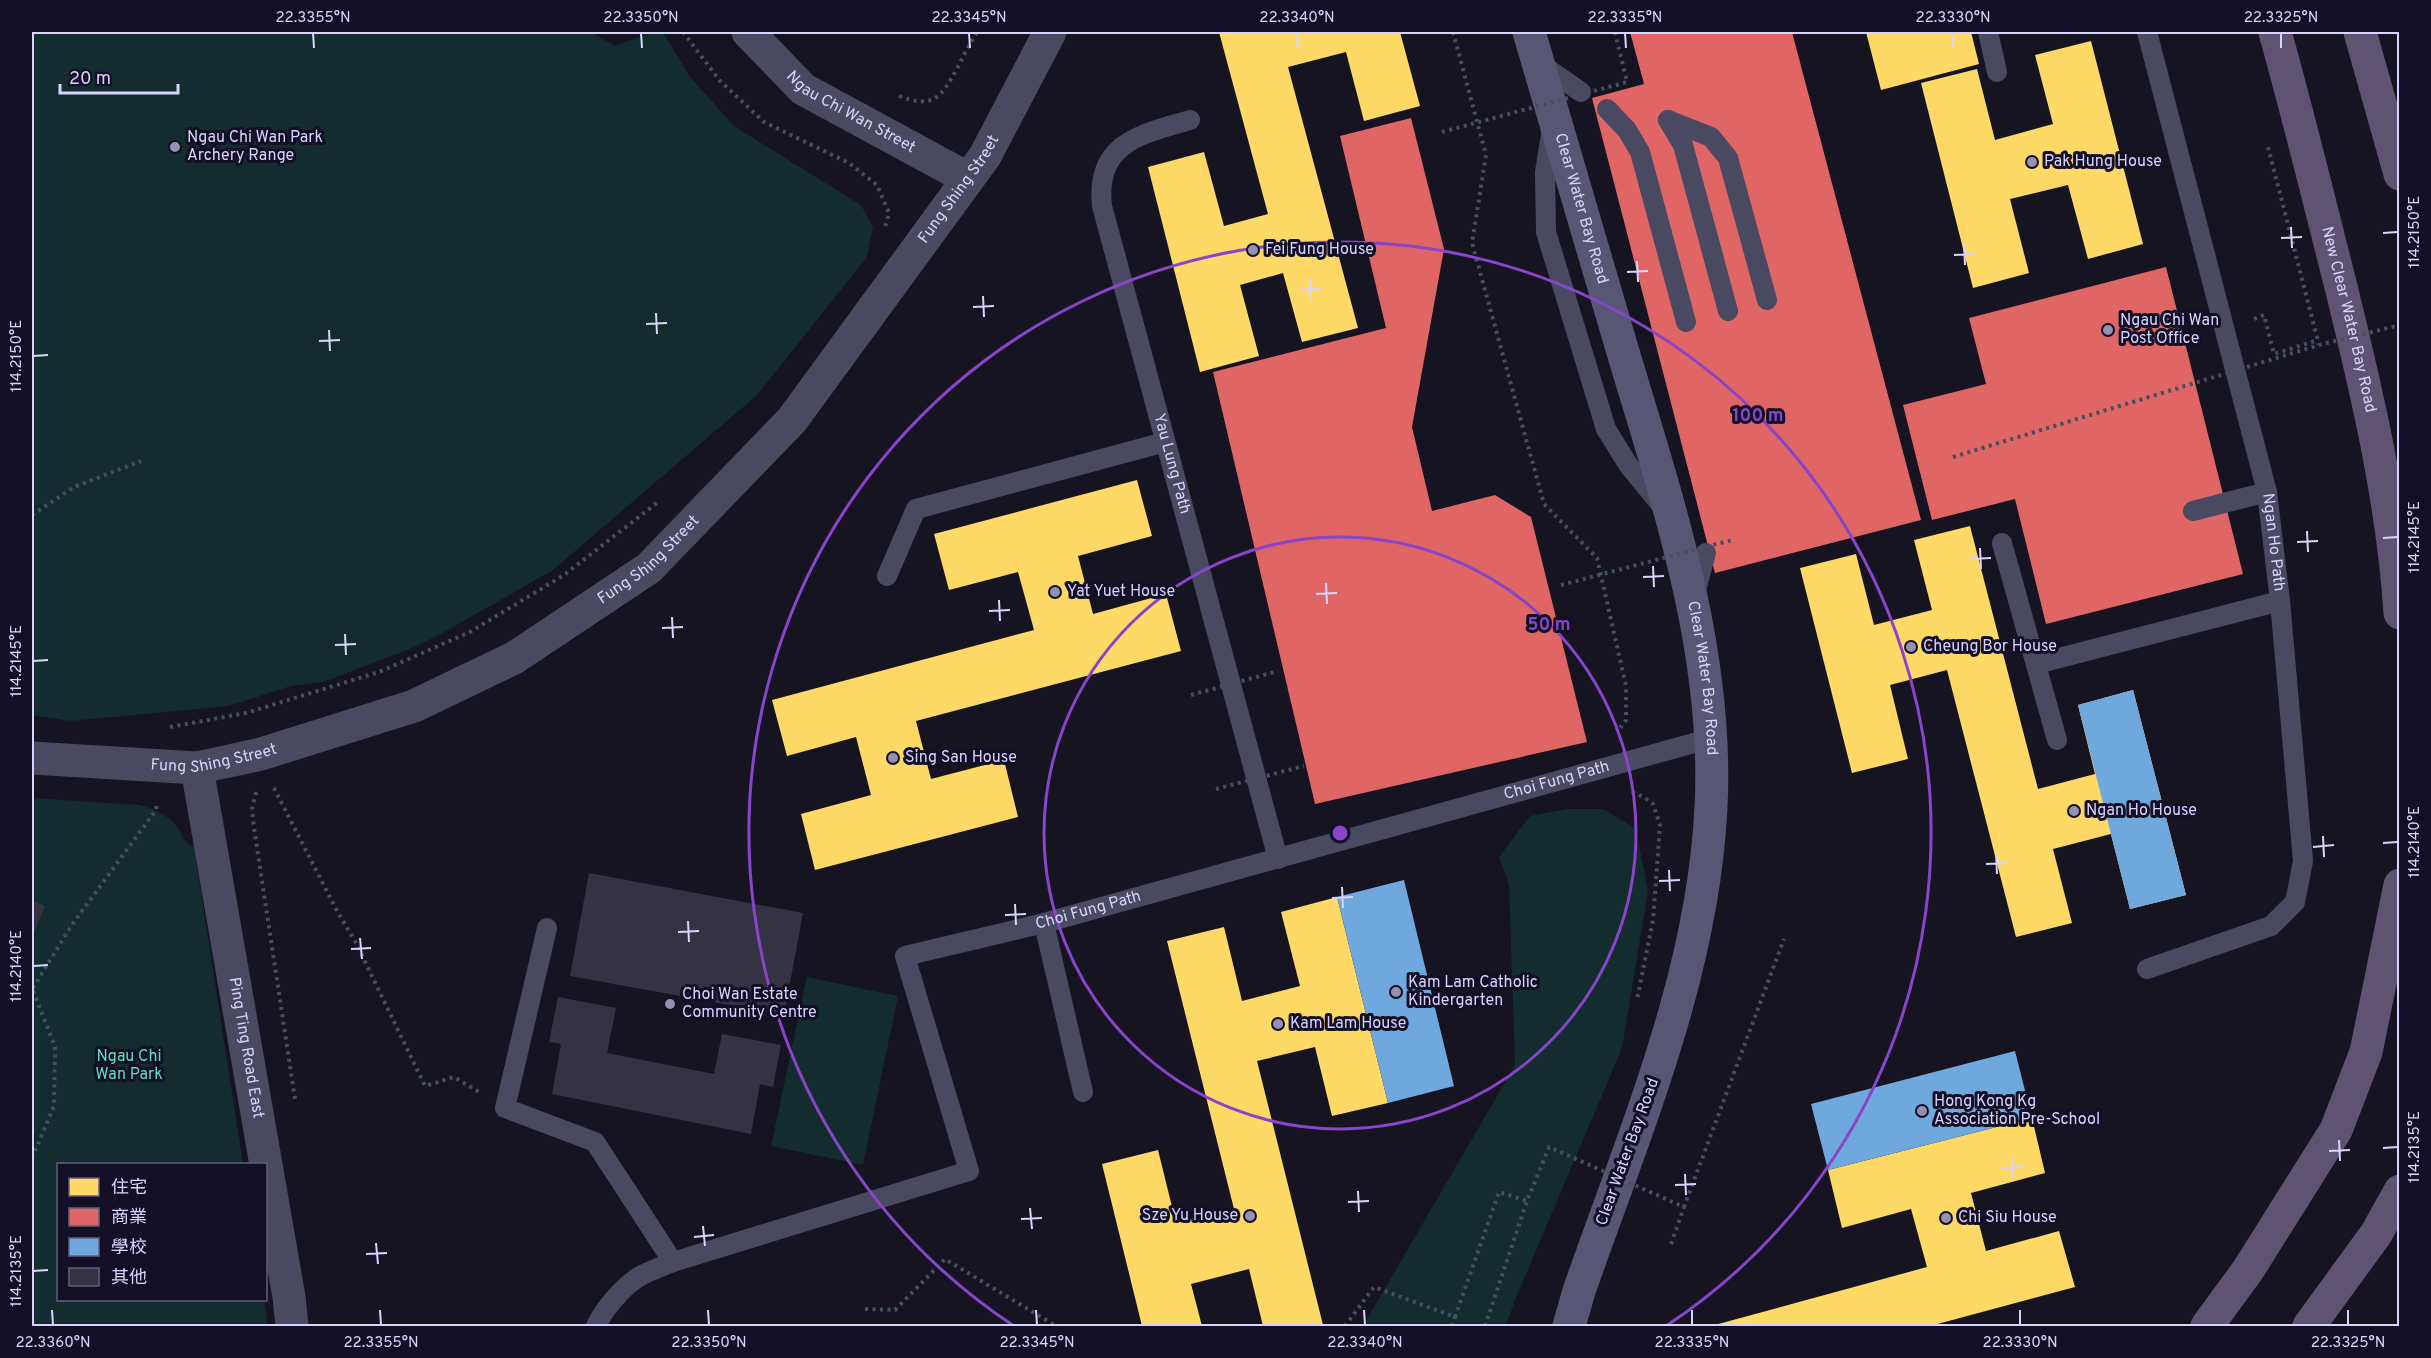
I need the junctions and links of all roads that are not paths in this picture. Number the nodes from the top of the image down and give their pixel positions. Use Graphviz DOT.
graph roads {
  1 [pos="748,32"];
  2 [pos="1050,32"];
  3 [pos="1988,32"];
  4 [pos="2147,32"];
  5 [pos="2275,32"];
  6 [pos="2360,32"];
  7 [pos="1534,47"];
  8 [pos="1997,72"];
  9 [pos="1581,92"];
  10 [pos="1607,109"];
  11 [pos="1190,120"];
  12 [pos="2400,174"];
  13 [pos="967,178"];
  14 [pos="1767,300"];
  15 [pos="1728,311"];
  16 [pos="1686,322"];
  17 [pos="1166,442"];
  18 [pos="2267,492"];
  19 [pos="2193,511"];
  20 [pos="2002,543"];
  21 [pos="1706,553"];
  22 [pos="886,576"];
  23 [pos="2280,601"];
  24 [pos="1693,604"];
  25 [pos="2400,613"];
  26 [pos="2036,664"];
  27 [pos="1712,738"];
  28 [pos="2057,740"];
  29 [pos="32,758"];
  30 [pos="197,768"];
  31 [pos="1278,859"];
  32 [pos="2400,885"];
  33 [pos="1044,923"];
  34 [pos="547,928"];
  35 [pos="2147,969"];
  36 [pos="1083,1092"];
  37 [pos="266,1163"];
  38 [pos="267,1170"];
  39 [pos="2400,1191"];
  40 [pos="673,1262"];
  41 [pos="292,1326"];
  42 [pos="596,1326"];
  43 [pos="1569,1326"];
  44 [pos="2207,1326"];
  45 [pos="2309,1326"];
  1 -- 13 [label="street, Ngau Chi Wan Street"];
  2 -- 13 [label="street, Fung Shing Street"];
  3 -- 8 [label="lane"];
  4 -- 18 [label="lane, Ngan Ho Path"];
  5 -- 25 [label="main road, New Clear Water Bay Road"];
  6 -- 12 [label="main road"];
  7 -- 9 [label="lane"];
  7 -- 24 [label="main road, Clear Water Bay Road"];
  10 -- 16 [label="lane"];
  11 -- 17 [label="lane, Yau Lung Path"];
  13 -- 30 [label="street, Fung Shing Street"];
  14 -- 15 [label="lane"];
  17 -- 22 [label="lane"];
  17 -- 31 [label="lane, Yau Lung Path"];
  18 -- 19 [label="lane"];
  18 -- 23 [label="lane, Ngan Ho Path"];
  20 -- 26 [label="lane"];
  21 -- 24 [label="lane"];
  23 -- 26 [label="lane"];
  23 -- 35 [label="lane, Ngan Ho Path"];
  24 -- 27 [label="main road, Clear Water Bay Road"];
  26 -- 28 [label="lane"];
  27 -- 31 [label="lane, Choi Fung Path"];
  27 -- 43 [label="main road, Clear Water Bay Road"];
  29 -- 30 [label="street, Fung Shing Street"];
  30 -- 37 [label="street, Ping Ting Road East"];
  31 -- 33 [label="lane, Choi Fung Path"];
  32 -- 44 [label="main road"];
  33 -- 36 [label="lane"];
  33 -- 40 [label="lane, Choi Fung Path"];
  34 -- 40 [label="lane"];
  38 -- 41 [label="street, Ping Ting Road East"];
  39 -- 45 [label="main road"];
  40 -- 42 [label="lane, Choi Fung Path"];
}
